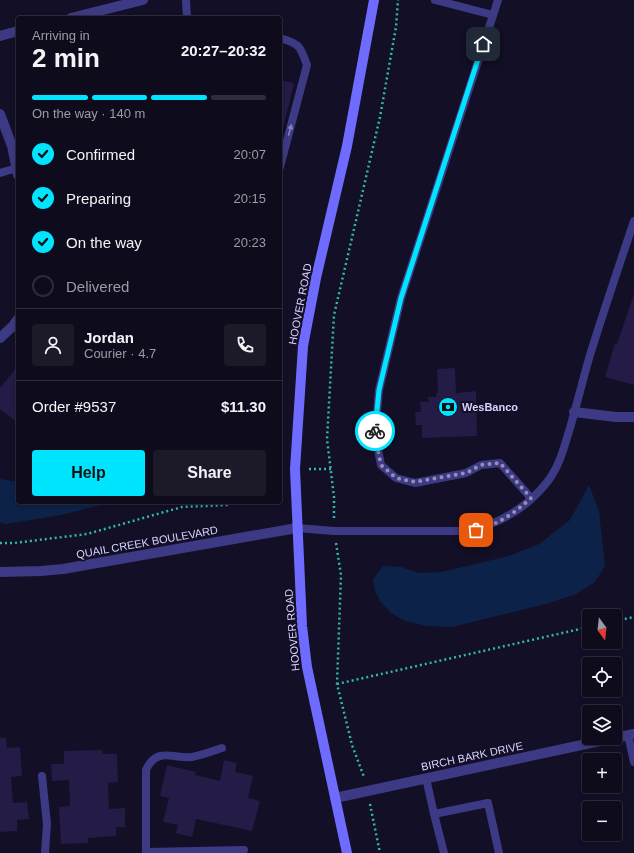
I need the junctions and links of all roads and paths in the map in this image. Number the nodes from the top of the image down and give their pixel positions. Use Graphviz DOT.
graph roads {
  1 [pos="143,0"];
  2 [pos="186,0"];
  3 [pos="374,0"];
  4 [pos="398,0"];
  5 [pos="435,0"];
  6 [pos="498,0"];
  7 [pos="493,14"];
  8 [pos="79,16"];
  9 [pos="187,16"];
  10 [pos="16,32"];
  11 [pos="0,36"];
  12 [pos="282,39"];
  13 [pos="0,114"];
  14 [pos="15,146"];
  15 [pos="16,159"];
  16 [pos="282,159"];
  17 [pos="16,172"];
  18 [pos="0,173"];
  19 [pos="634,221"];
  20 [pos="16,322"];
  21 [pos="0,338"];
  22 [pos="574,412"];
  23 [pos="634,417"];
  24 [pos="531,498"];
  25 [pos="230,504"];
  26 [pos="297,528"];
  27 [pos="334,531"];
  28 [pos="0,543"];
  29 [pos="0,572"];
  30 [pos="634,617"];
  31 [pos="622,620"];
  32 [pos="582,629"];
  33 [pos="337,684"];
  34 [pos="631,734"];
  35 [pos="582,745"];
  36 [pos="222,748"];
  37 [pos="634,762"];
  38 [pos="42,776"];
  39 [pos="426,778"];
  40 [pos="367,791"];
  41 [pos="335,798"];
  42 [pos="434,814"];
  43 [pos="244,850"];
  44 [pos="146,852"];
  45 [pos="45,853"];
  46 [pos="347,853"];
  47 [pos="380,853"];
  48 [pos="444,853"];
  49 [pos="499,853"];
  1 -- 8 [label="street"];
  2 -- 9 [label="lane"];
  3 -- 26 [label="main road, HOOVER ROAD"];
  4 -- 27 [label="path"];
  5 -- 7 [label="lane"];
  6 -- 7 [label="lane"];
  7 -- 24 [label="lane"];
  10 -- 11 [label="street"];
  16 -- 12 [label="lane, one-way"];
  13 -- 14 [label="street"];
  14 -- 15 [label="street"];
  17 -- 18 [label="lane"];
  19 -- 22 [label="lane"];
  20 -- 21 [label="street"];
  22 -- 23 [label="street"];
  22 -- 24 [label="lane"];
  24 -- 27 [label="lane"];
  25 -- 28 [label="path"];
  26 -- 27 [label="lane"];
  26 -- 29 [label="street, QUAIL CREEK BOULEVARD"];
  26 -- 41 [label="main road, HOOVER ROAD"];
  27 -- 33 [label="path"];
  30 -- 31 [label="path"];
  32 -- 33 [label="path"];
  33 -- 40 [label="path"];
  34 -- 37 [label="lane"];
  35 -- 39 [label="street, BIRCH BARK DRIVE"];
  36 -- 44 [label="lane"];
  38 -- 45 [label="lane"];
  39 -- 40 [label="street, BIRCH BARK DRIVE"];
  39 -- 42 [label="lane"];
  40 -- 41 [label="street, BIRCH BARK DRIVE"];
  40 -- 47 [label="path"];
  41 -- 46 [label="main road, HOOVER ROAD"];
  42 -- 48 [label="lane"];
  42 -- 49 [label="lane"];
  43 -- 44 [label="lane"];
}
